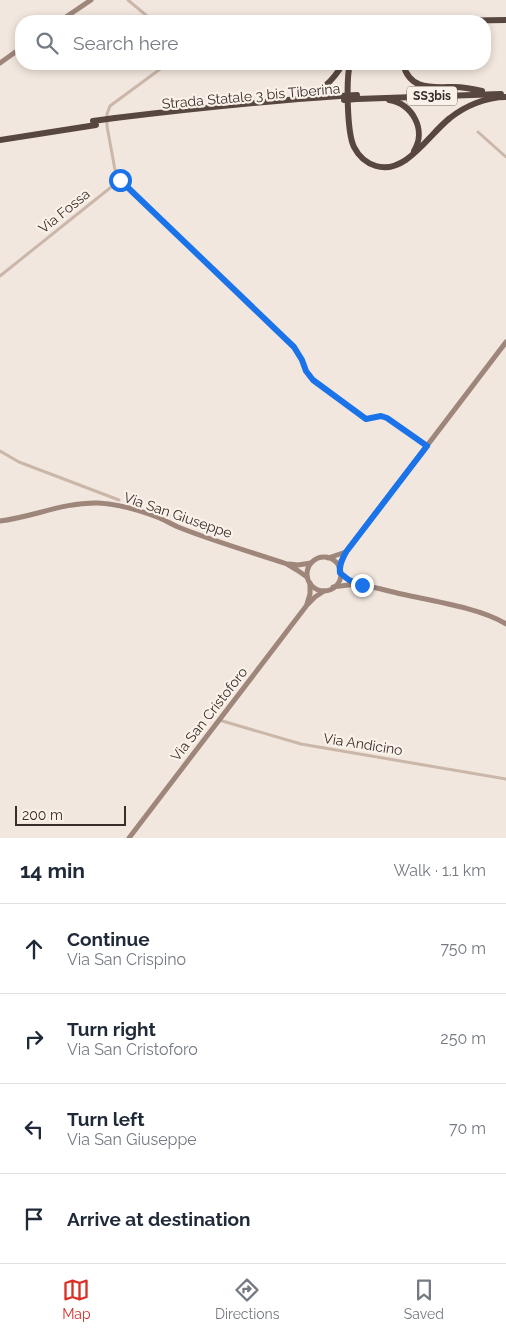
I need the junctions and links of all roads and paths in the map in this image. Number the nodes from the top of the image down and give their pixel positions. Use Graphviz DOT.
graph roads {
  1 [pos="128,0"];
  2 [pos="89,1"];
  3 [pos="69,15"];
  4 [pos="146,15"];
  5 [pos="506,15"];
  6 [pos="491,19"];
  7 [pos="506,20"];
  8 [pos="491,21"];
  9 [pos="491,22"];
  10 [pos="506,25"];
  11 [pos="15,52"];
  12 [pos="0,63"];
  13 [pos="159,70"];
  14 [pos="338,70"];
  15 [pos="349,70"];
  16 [pos="406,70"];
  17 [pos="484,91"];
  18 [pos="506,93"];
  19 [pos="357,97"];
  20 [pos="283,102"];
  21 [pos="94,123"];
  22 [pos="478,132"];
  23 [pos="0,136"];
  24 [pos="0,140"];
  25 [pos="506,157"];
  26 [pos="409,158"];
  27 [pos="120,180"];
  28 [pos="0,276"];
  29 [pos="506,342"];
  30 [pos="427,446"];
  31 [pos="0,451"];
  32 [pos="119,500"];
  33 [pos="0,521"];
  34 [pos="346,552"];
  35 [pos="328,558"];
  36 [pos="311,563"];
  37 [pos="287,564"];
  38 [pos="340,570"];
  39 [pos="308,580"];
  40 [pos="362,585"];
  41 [pos="333,588"];
  42 [pos="324,590"];
  43 [pos="307,605"];
  44 [pos="506,624"];
  45 [pos="218,720"];
  46 [pos="506,779"];
  47 [pos="129,838"];
  1 -- 4 [label="street"];
  2 -- 3 [label="main road"];
  5 -- 6 [label="highway"];
  7 -- 8 [label="highway"];
  9 -- 10 [label="highway"];
  11 -- 12 [label="main road"];
  13 -- 27 [label="street"];
  14 -- 20 [label="highway"];
  15 -- 26 [label="highway"];
  16 -- 17 [label="highway"];
  17 -- 18 [label="highway, Strada Statale 3 bis Tiberina / SS3bis"];
  17 -- 19 [label="highway, Strada Statale 3 bis Tiberina / SS3bis"];
  18 -- 19 [label="highway, Strada Statale 3 bis Tiberina / SS3bis"];
  18 -- 26 [label="highway"];
  19 -- 20 [label="highway, Strada Statale 3 bis Tiberina / SS3bis, bridge"];
  19 -- 26 [label="highway"];
  20 -- 21 [label="highway, Strada Statale 3 bis Tiberina / SS3bis"];
  21 -- 23 [label="highway, Strada Statale 3 bis Tiberina / SS3bis"];
  21 -- 24 [label="highway, Strada Statale 3 bis Tiberina / SS3bis"];
  22 -- 25 [label="street"];
  27 -- 28 [label="street, Via Fossa"];
  27 -- 30 [label="street"];
  29 -- 30 [label="main road"];
  30 -- 34 [label="main road"];
  31 -- 32 [label="street"];
  33 -- 37 [label="main road, Via San Giuseppe"];
  34 -- 35 [label="main road"];
  34 -- 38 [label="main road"];
  35 -- 36 [label="main road"];
  35 -- 38 [label="main road"];
  36 -- 37 [label="main road, Via San Giuseppe"];
  36 -- 39 [label="main road"];
  37 -- 39 [label="main road, Via San Giuseppe"];
  38 -- 40 [label="main road"];
  38 -- 41 [label="main road"];
  39 -- 42 [label="main road"];
  39 -- 43 [label="main road, Via San Cristoforo"];
  40 -- 41 [label="main road"];
  40 -- 44 [label="main road"];
  41 -- 42 [label="main road"];
  42 -- 43 [label="main road, Via San Cristoforo"];
  43 -- 45 [label="main road, Via San Cristoforo"];
  45 -- 46 [label="street, Via Andicino"];
  45 -- 47 [label="main road, Via San Cristoforo"];
}
